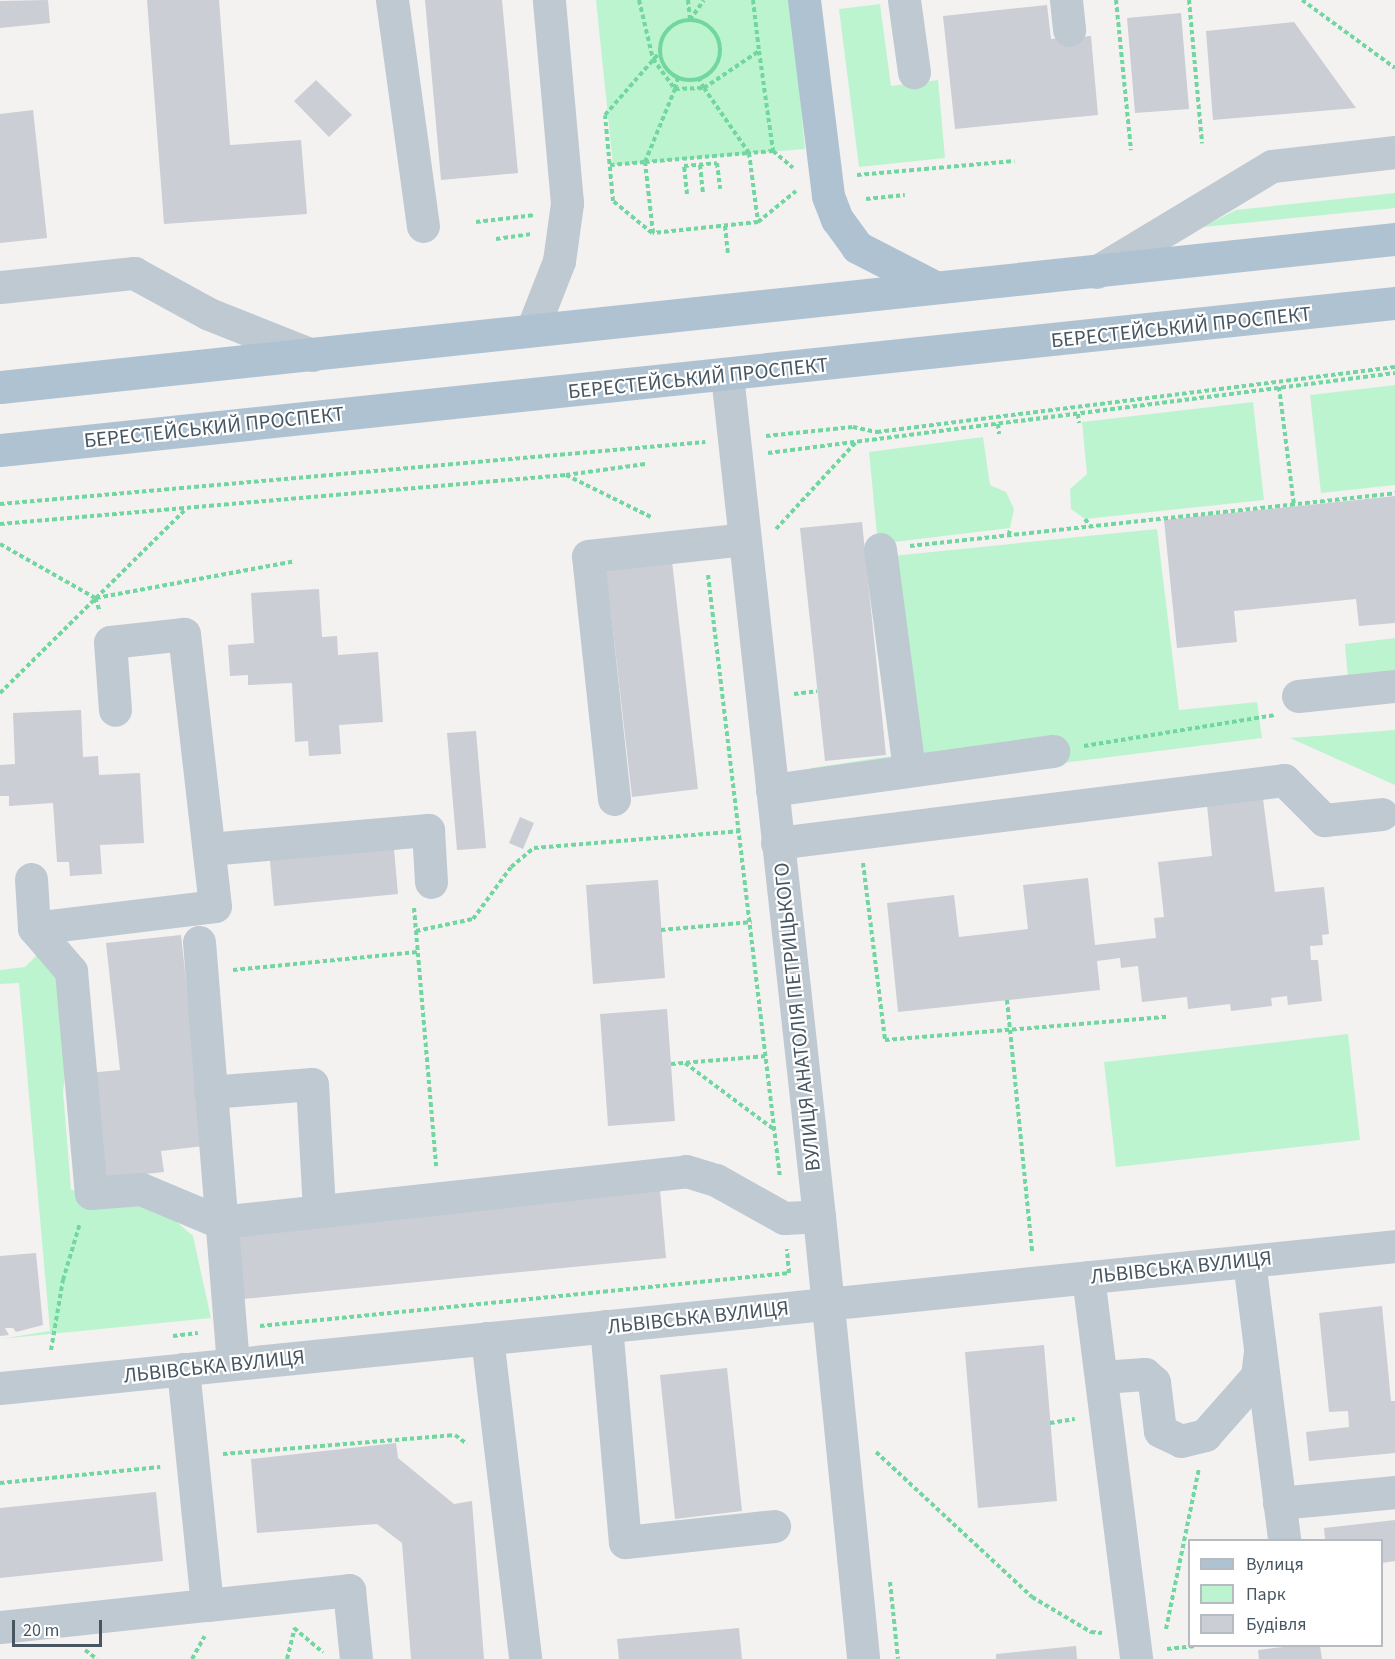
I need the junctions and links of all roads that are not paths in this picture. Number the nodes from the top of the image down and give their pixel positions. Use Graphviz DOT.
graph roads {
  1 [pos="392,0"];
  2 [pos="549,0"];
  3 [pos="804,0"];
  4 [pos="904,0"];
  5 [pos="914,72"];
  6 [pos="1395,152"];
  7 [pos="423,226"];
  8 [pos="1395,239"];
  9 [pos="1096,272"];
  10 [pos="933,286"];
  11 [pos="0,287"];
  12 [pos="1395,303"];
  13 [pos="532,330"];
  14 [pos="312,355"];
  15 [pos="727,375"];
  16 [pos="0,387"];
  17 [pos="0,450"];
  18 [pos="744,539"];
  19 [pos="880,549"];
  20 [pos="1395,686"];
  21 [pos="1290,705"];
  22 [pos="115,710"];
  23 [pos="1053,751"];
  24 [pos="909,770"];
  25 [pos="772,790"];
  26 [pos="614,799"];
  27 [pos="1382,814"];
  28 [pos="777,843"];
  29 [pos="209,849"];
  30 [pos="31,879"];
  31 [pos="431,882"];
  32 [pos="34,928"];
  33 [pos="200,958"];
  34 [pos="210,1092"];
  35 [pos="319,1210"];
  36 [pos="819,1216"];
  37 [pos="220,1222"];
  38 [pos="1395,1246"];
  39 [pos="1249,1261"];
  40 [pos="1088,1277"];
  41 [pos="828,1304"];
  42 [pos="606,1326"];
  43 [pos="487,1338"];
  44 [pos="1260,1350"];
  45 [pos="233,1364"];
  46 [pos="183,1369"];
  47 [pos="1101,1377"];
  48 [pos="0,1388"];
  49 [pos="1395,1492"];
  50 [pos="1279,1503"];
  51 [pos="774,1526"];
  52 [pos="1284,1539"];
  53 [pos="207,1617"];
  54 [pos="0,1627"];
  55 [pos="1148,1650"];
  56 [pos="356,1659"];
  57 [pos="525,1659"];
  58 [pos="863,1659"];
  1 -- 7 [label="street"];
  2 -- 13 [label="street"];
  3 -- 10 [label="main road"];
  4 -- 5 [label="street"];
  6 -- 9 [label="street"];
  8 -- 9 [label="main road"];
  9 -- 10 [label="main road"];
  10 -- 13 [label="main road"];
  11 -- 14 [label="street"];
  12 -- 15 [label="main road, БЕРЕСТЕЙСЬКИЙ ПРОСПЕКТ"];
  13 -- 14 [label="main road"];
  14 -- 16 [label="main road"];
  15 -- 17 [label="main road, БЕРЕСТЕЙСЬКИЙ ПРОСПЕКТ"];
  15 -- 18 [label="street, ВУЛИЦЯ АНАТОЛІЯ ПЕТРИЦЬКОГО"];
  18 -- 25 [label="street, ВУЛИЦЯ АНАТОЛІЯ ПЕТРИЦЬКОГО"];
  18 -- 26 [label="street"];
  19 -- 24 [label="street"];
  20 -- 21 [label="street"];
  22 -- 29 [label="street"];
  23 -- 24 [label="street"];
  24 -- 25 [label="street"];
  25 -- 28 [label="street, ВУЛИЦЯ АНАТОЛІЯ ПЕТРИЦЬКОГО"];
  27 -- 28 [label="street"];
  28 -- 36 [label="street, ВУЛИЦЯ АНАТОЛІЯ ПЕТРИЦЬКОГО"];
  29 -- 31 [label="street"];
  29 -- 32 [label="street"];
  30 -- 32 [label="street"];
  32 -- 37 [label="street"];
  33 -- 34 [label="street"];
  34 -- 35 [label="street"];
  34 -- 37 [label="street"];
  35 -- 36 [label="street"];
  35 -- 37 [label="street"];
  36 -- 41 [label="street, ВУЛИЦЯ АНАТОЛІЯ ПЕТРИЦЬКОГО"];
  37 -- 45 [label="street"];
  38 -- 39 [label="street, ЛЬВІВСЬКА ВУЛИЦЯ"];
  39 -- 40 [label="street, ЛЬВІВСЬКА ВУЛИЦЯ"];
  39 -- 44 [label="street"];
  40 -- 41 [label="street, ЛЬВІВСЬКА ВУЛИЦЯ"];
  40 -- 47 [label="street"];
  41 -- 42 [label="street, ЛЬВІВСЬКА ВУЛИЦЯ"];
  41 -- 58 [label="street, ВУЛИЦЯ АНАТОЛІЯ ПЕТРИЦЬКОГО"];
  42 -- 43 [label="street, ЛЬВІВСЬКА ВУЛИЦЯ"];
  42 -- 51 [label="street"];
  43 -- 45 [label="street, ЛЬВІВСЬКА ВУЛИЦЯ"];
  43 -- 57 [label="street"];
  44 -- 47 [label="street"];
  44 -- 50 [label="street"];
  45 -- 46 [label="street, ЛЬВІВСЬКА ВУЛИЦЯ"];
  46 -- 48 [label="street, ЛЬВІВСЬКА ВУЛИЦЯ"];
  46 -- 53 [label="street"];
  47 -- 55 [label="street"];
  49 -- 50 [label="street"];
  50 -- 52 [label="street"];
  53 -- 54 [label="street"];
  53 -- 56 [label="street"];
}
